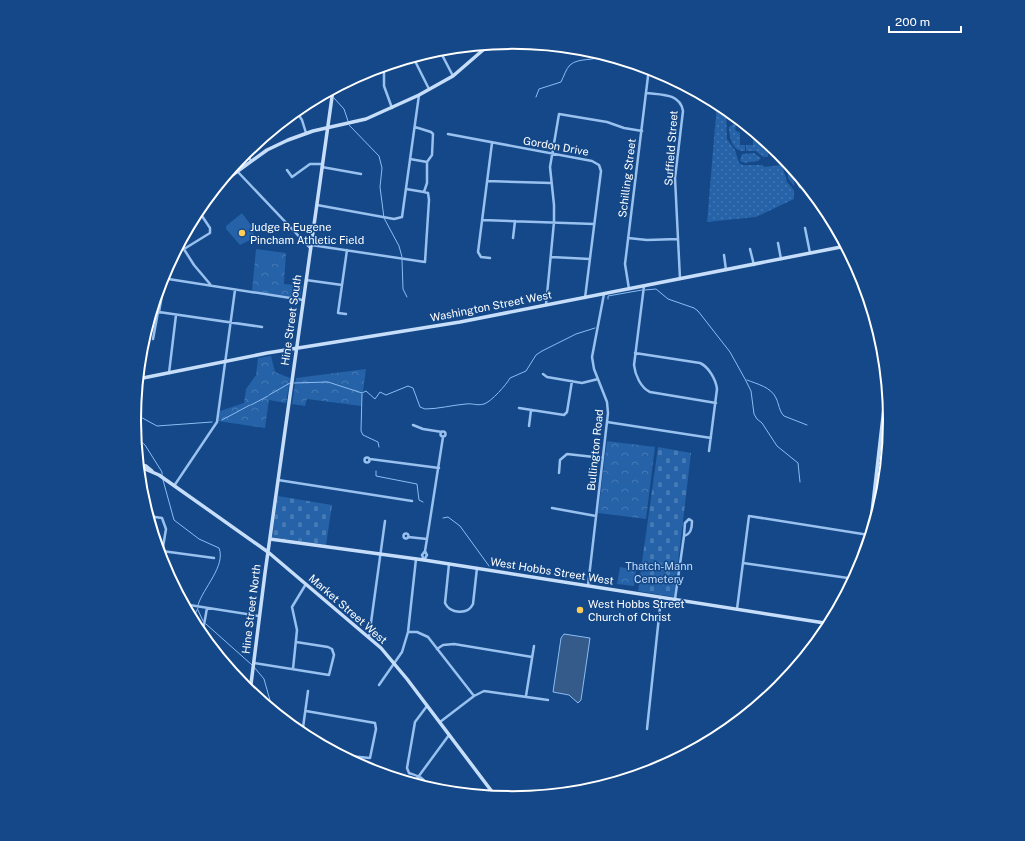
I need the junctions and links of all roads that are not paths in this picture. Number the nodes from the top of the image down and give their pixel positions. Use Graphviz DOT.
graph roads {
  1 [pos="482,51"];
  2 [pos="442,56"];
  3 [pos="415,62"];
  4 [pos="384,72"];
  5 [pos="648,75"];
  6 [pos="453,76"];
  7 [pos="429,90"];
  8 [pos="646,93"];
  9 [pos="419,95"];
  10 [pos="332,96"];
  11 [pos="392,108"];
  12 [pos="300,116"];
  13 [pos="415,127"];
  14 [pos="327,128"];
  15 [pos="642,130"];
  16 [pos="306,132"];
  17 [pos="448,134"];
  18 [pos="492,143"];
  19 [pos="552,153"];
  20 [pos="410,159"];
  21 [pos="251,161"];
  22 [pos="427,162"];
  23 [pos="322,165"];
  24 [pos="239,169"];
  25 [pos="287,170"];
  26 [pos="237,171"];
  27 [pos="361,174"];
  28 [pos="486,181"];
  29 [pos="551,183"];
  30 [pos="406,189"];
  31 [pos="424,192"];
  32 [pos="317,205"];
  33 [pos="202,217"];
  34 [pos="482,220"];
  35 [pos="515,222"];
  36 [pos="554,222"];
  37 [pos="594,224"];
  38 [pos="805,228"];
  39 [pos="513,238"];
  40 [pos="628,238"];
  41 [pos="678,239"];
  42 [pos="778,243"];
  43 [pos="839,244"];
  44 [pos="311,247"];
  45 [pos="840,247"];
  46 [pos="184,249"];
  47 [pos="750,249"];
  48 [pos="347,250"];
  49 [pos="810,253"];
  50 [pos="724,255"];
  51 [pos="551,257"];
  52 [pos="490,258"];
  53 [pos="590,259"];
  54 [pos="781,259"];
  55 [pos="754,265"];
  56 [pos="727,270"];
  57 [pos="169,279"];
  58 [pos="306,280"];
  59 [pos="680,280"];
  60 [pos="210,284"];
  61 [pos="342,285"];
  62 [pos="644,286"];
  63 [pos="629,289"];
  64 [pos="235,290"];
  65 [pos="604,294"];
  66 [pos="584,298"];
  67 [pos="303,300"];
  68 [pos="160,303"];
  69 [pos="546,305"];
  70 [pos="159,312"];
  71 [pos="346,314"];
  72 [pos="176,315"];
  73 [pos="231,323"];
  74 [pos="262,327"];
  75 [pos="152,338"];
  76 [pos="297,348"];
  77 [pos="636,353"];
  78 [pos="225,362"];
  79 [pos="168,373"];
  80 [pos="544,374"];
  81 [pos="143,379"];
  82 [pos="598,379"];
  83 [pos="572,381"];
  84 [pos="716,403"];
  85 [pos="519,408"];
  86 [pos="531,410"];
  87 [pos="884,412"];
  88 [pos="608,422"];
  89 [pos="413,425"];
  90 [pos="529,426"];
  91 [pos="711,438"];
  92 [pos="710,451"];
  93 [pos="603,458"];
  94 [pos="370,459"];
  95 [pos="878,463"];
  96 [pos="881,463"];
  97 [pos="144,467"];
  98 [pos="439,468"];
  99 [pos="559,474"];
  100 [pos="278,480"];
  101 [pos="174,486"];
  102 [pos="412,501"];
  103 [pos="552,508"];
  104 [pos="872,515"];
  105 [pos="596,516"];
  106 [pos="154,518"];
  107 [pos="385,521"];
  108 [pos="866,534"];
  109 [pos="684,536"];
  110 [pos="408,537"];
  111 [pos="270,539"];
  112 [pos="427,539"];
  113 [pos="163,546"];
  114 [pos="165,551"];
  115 [pos="268,552"];
  116 [pos="380,554"];
  117 [pos="214,558"];
  118 [pos="416,559"];
  119 [pos="424,560"];
  120 [pos="743,562"];
  121 [pos="449,564"];
  122 [pos="477,568"];
  123 [pos="849,578"];
  124 [pos="306,584"];
  125 [pos="588,586"];
  126 [pos="661,598"];
  127 [pos="675,600"];
  128 [pos="191,605"];
  129 [pos="207,608"];
  130 [pos="738,609"];
  131 [pos="260,616"];
  132 [pos="824,623"];
  133 [pos="204,627"];
  134 [pos="408,632"];
  135 [pos="369,637"];
  136 [pos="296,642"];
  137 [pos="534,646"];
  138 [pos="437,649"];
  139 [pos="532,656"];
  140 [pos="254,663"];
  141 [pos="395,664"];
  142 [pos="292,669"];
  143 [pos="251,684"];
  144 [pos="379,685"];
  145 [pos="308,692"];
  146 [pos="474,696"];
  147 [pos="526,696"];
  148 [pos="548,700"];
  149 [pos="427,706"];
  150 [pos="306,711"];
  151 [pos="440,722"];
  152 [pos="303,727"];
  153 [pos="647,729"];
  154 [pos="449,735"];
  155 [pos="354,757"];
  156 [pos="419,776"];
  157 [pos="417,779"];
  158 [pos="424,781"];
  159 [pos="492,791"];
  1 -- 6 [label="street"];
  2 -- 6 [label="street"];
  3 -- 7 [label="street"];
  4 -- 11 [label="street"];
  5 -- 8 [label="street, Schilling Street"];
  6 -- 7 [label="street"];
  7 -- 9 [label="street"];
  8 -- 15 [label="street, Schilling Street"];
  8 -- 41 [label="street, Suffield Street"];
  9 -- 11 [label="street"];
  9 -- 13 [label="street"];
  10 -- 14 [label="street, Hine Street South"];
  11 -- 14 [label="street"];
  12 -- 16 [label="street"];
  13 -- 20 [label="street"];
  13 -- 22 [label="street"];
  14 -- 16 [label="street"];
  14 -- 23 [label="street, Hine Street South"];
  15 -- 19 [label="street"];
  15 -- 40 [label="street, Schilling Street"];
  16 -- 21 [label="street"];
  17 -- 18 [label="street, Gordon Drive"];
  18 -- 19 [label="street, Gordon Drive"];
  18 -- 28 [label="street"];
  19 -- 29 [label="street"];
  19 -- 37 [label="street, Gordon Drive"];
  20 -- 22 [label="street"];
  20 -- 30 [label="street"];
  21 -- 24 [label="street"];
  22 -- 31 [label="street"];
  23 -- 25 [label="street"];
  23 -- 27 [label="street"];
  23 -- 32 [label="street, Hine Street South"];
  26 -- 44 [label="street"];
  28 -- 29 [label="street"];
  28 -- 34 [label="street"];
  29 -- 36 [label="street"];
  30 -- 31 [label="street"];
  30 -- 32 [label="street"];
  31 -- 48 [label="street"];
  32 -- 44 [label="street, Hine Street South"];
  33 -- 46 [label="street"];
  34 -- 35 [label="street"];
  34 -- 52 [label="street"];
  35 -- 36 [label="street"];
  35 -- 39 [label="street"];
  36 -- 37 [label="street"];
  36 -- 51 [label="street"];
  37 -- 53 [label="street, Gordon Drive"];
  38 -- 49 [label="street"];
  40 -- 41 [label="street"];
  40 -- 63 [label="street, Schilling Street"];
  41 -- 59 [label="street, Suffield Street"];
  42 -- 54 [label="street"];
  43 -- 45 [label="street"];
  44 -- 48 [label="street"];
  44 -- 58 [label="street, Hine Street South"];
  45 -- 49 [label="street, Washington Street West"];
  46 -- 60 [label="street"];
  47 -- 55 [label="street"];
  48 -- 61 [label="street"];
  49 -- 54 [label="street, Washington Street West"];
  50 -- 56 [label="street"];
  51 -- 53 [label="street"];
  51 -- 69 [label="street"];
  53 -- 66 [label="street, Gordon Drive"];
  54 -- 55 [label="street, Washington Street West"];
  55 -- 56 [label="street, Washington Street West"];
  56 -- 59 [label="street, Washington Street West"];
  57 -- 60 [label="street"];
  58 -- 61 [label="street"];
  58 -- 67 [label="street, Hine Street South"];
  59 -- 62 [label="street, Washington Street West"];
  60 -- 64 [label="street"];
  61 -- 71 [label="street"];
  62 -- 63 [label="street, Washington Street West"];
  62 -- 77 [label="street"];
  63 -- 65 [label="street, Washington Street West"];
  64 -- 67 [label="street"];
  64 -- 73 [label="street"];
  65 -- 66 [label="street, Washington Street West"];
  65 -- 82 [label="street, Bullington Road"];
  66 -- 69 [label="street, Washington Street West"];
  67 -- 76 [label="street, Hine Street South"];
  68 -- 70 [label="street"];
  69 -- 76 [label="street, Washington Street West"];
  70 -- 72 [label="street"];
  70 -- 75 [label="street"];
  72 -- 73 [label="street"];
  72 -- 79 [label="street"];
  73 -- 74 [label="street"];
  73 -- 78 [label="street"];
  76 -- 78 [label="street, Washington Street West"];
  76 -- 100 [label="street, Hine Street South"];
  77 -- 84 [label="street"];
  77 -- 84 [label="street"];
  78 -- 79 [label="street, Washington Street West"];
  78 -- 101 [label="street"];
  79 -- 81 [label="street, Washington Street West"];
  80 -- 83 [label="street"];
  82 -- 83 [label="street"];
  82 -- 88 [label="street, Bullington Road"];
  83 -- 86 [label="street"];
  84 -- 91 [label="street"];
  85 -- 86 [label="street"];
  86 -- 90 [label="street"];
  87 -- 95 [label="street"];
  88 -- 91 [label="street"];
  88 -- 93 [label="street, Bullington Road"];
  89 -- 98 [label="street"];
  91 -- 92 [label="street"];
  93 -- 99 [label="street"];
  93 -- 105 [label="street, Bullington Road"];
  94 -- 98 [label="street"];
  95 -- 96 [label="street"];
  95 -- 104 [label="street"];
  97 -- 101 [label="street, Market Street West"];
  98 -- 112 [label="street"];
  100 -- 102 [label="street"];
  100 -- 111 [label="street, Hine Street South"];
  101 -- 115 [label="street, Market Street West"];
  103 -- 105 [label="street"];
  105 -- 125 [label="street, Bullington Road"];
  106 -- 113 [label="street"];
  107 -- 116 [label="street"];
  108 -- 120 [label="street"];
  109 -- 109 [label="street"];
  109 -- 127 [label="street"];
  110 -- 112 [label="street"];
  111 -- 115 [label="street, Hine Street South"];
  111 -- 116 [label="street, West Hobbs Street West"];
  112 -- 119 [label="street"];
  114 -- 117 [label="street"];
  115 -- 124 [label="street, Market Street West"];
  115 -- 131 [label="street, Hine Street North"];
  116 -- 118 [label="street, West Hobbs Street West"];
  116 -- 135 [label="street"];
  118 -- 119 [label="street, West Hobbs Street West"];
  118 -- 134 [label="street"];
  119 -- 121 [label="street, West Hobbs Street West"];
  120 -- 123 [label="street"];
  120 -- 130 [label="street"];
  121 -- 122 [label="street, West Hobbs Street West"];
  121 -- 122 [label="street"];
  122 -- 125 [label="street, West Hobbs Street West"];
  124 -- 135 [label="street, Market Street West"];
  124 -- 136 [label="street"];
  125 -- 126 [label="street, West Hobbs Street West"];
  126 -- 127 [label="street, West Hobbs Street West"];
  126 -- 153 [label="street"];
  127 -- 130 [label="street, West Hobbs Street West"];
  128 -- 129 [label="street"];
  129 -- 131 [label="street"];
  129 -- 133 [label="street"];
  130 -- 132 [label="street, West Hobbs Street West"];
  131 -- 140 [label="street, Hine Street North"];
  134 -- 138 [label="street"];
  134 -- 141 [label="street"];
  135 -- 141 [label="street, Market Street West"];
  136 -- 142 [label="street"];
  136 -- 142 [label="street"];
  137 -- 139 [label="street"];
  138 -- 139 [label="street"];
  138 -- 146 [label="street"];
  139 -- 147 [label="street"];
  140 -- 142 [label="street"];
  140 -- 143 [label="street, Hine Street North"];
  141 -- 144 [label="street"];
  141 -- 149 [label="street, Market Street West"];
  145 -- 150 [label="street"];
  146 -- 147 [label="street"];
  146 -- 151 [label="street"];
  147 -- 148 [label="street"];
  149 -- 151 [label="street, Market Street West"];
  149 -- 156 [label="street"];
  150 -- 152 [label="street"];
  150 -- 155 [label="street"];
  151 -- 154 [label="street, Market Street West"];
  154 -- 156 [label="street"];
  154 -- 159 [label="street, Market Street West"];
  156 -- 157 [label="street"];
  156 -- 158 [label="street"];
}
